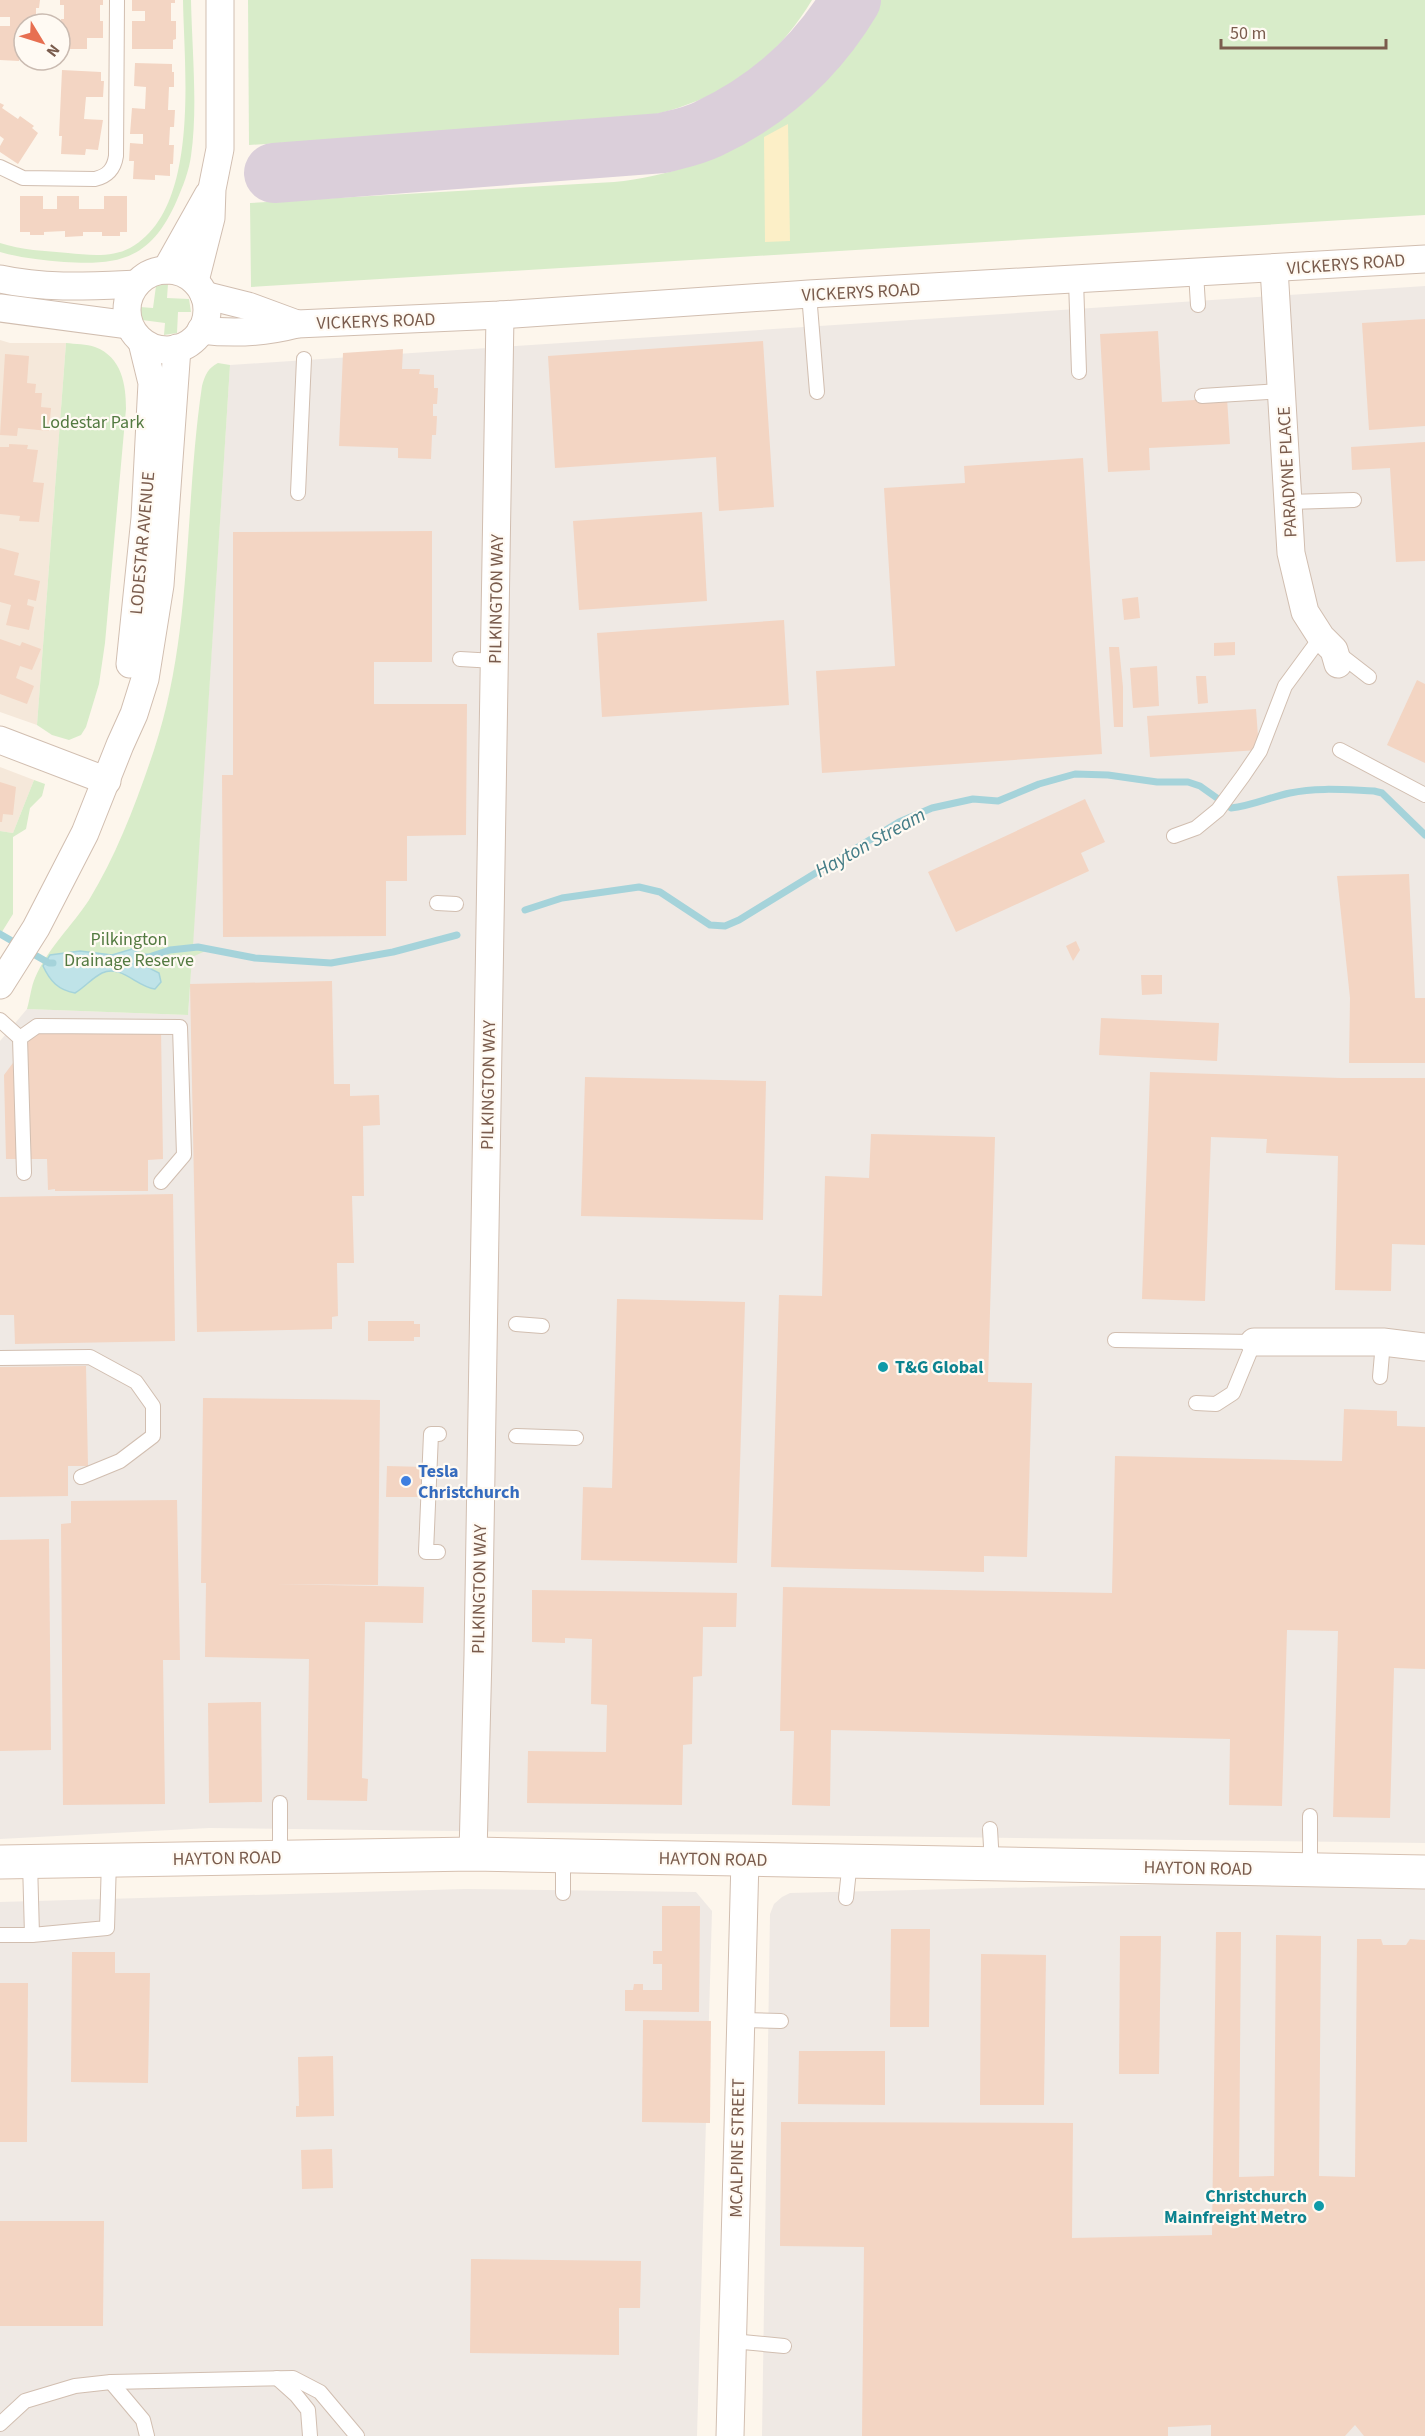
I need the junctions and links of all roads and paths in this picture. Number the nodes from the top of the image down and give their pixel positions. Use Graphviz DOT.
graph roads {
  1 [pos="117,0"];
  2 [pos="220,0"];
  3 [pos="0,167"];
  4 [pos="212,189"];
  5 [pos="1425,259"];
  6 [pos="1274,268"];
  7 [pos="166,270"];
  8 [pos="1196,273"];
  9 [pos="0,279"];
  10 [pos="1076,280"];
  11 [pos="136,284"];
  12 [pos="199,288"];
  13 [pos="809,294"];
  14 [pos="1198,305"];
  15 [pos="0,308"];
  16 [pos="500,315"];
  17 [pos="297,324"];
  18 [pos="201,330"];
  19 [pos="136,333"];
  20 [pos="177,348"];
  21 [pos="304,359"];
  22 [pos="1079,372"];
  23 [pos="1282,391"];
  24 [pos="817,392"];
  25 [pos="1202,396"];
  26 [pos="298,493"];
  27 [pos="1354,500"];
  28 [pos="1289,502"];
  29 [pos="1331,650"];
  30 [pos="460,659"];
  31 [pos="495,661"];
  32 [pos="1370,677"];
  33 [pos="0,740"];
  34 [pos="120,745"];
  35 [pos="1340,750"];
  36 [pos="106,781"];
  37 [pos="1425,795"];
  38 [pos="1174,836"];
  39 [pos="437,903"];
  40 [pos="456,904"];
  41 [pos="6,975"];
  42 [pos="0,1020"];
  43 [pos="20,1038"];
  44 [pos="24,1173"];
  45 [pos="161,1182"];
  46 [pos="516,1324"];
  47 [pos="542,1326"];
  48 [pos="1115,1340"];
  49 [pos="1254,1342"];
  50 [pos="1383,1342"];
  51 [pos="1425,1347"];
  52 [pos="0,1359"];
  53 [pos="1380,1377"];
  54 [pos="1196,1403"];
  55 [pos="439,1434"];
  56 [pos="516,1436"];
  57 [pos="576,1438"];
  58 [pos="81,1477"];
  59 [pos="438,1552"];
  60 [pos="279,1803"];
  61 [pos="1310,1816"];
  62 [pos="990,1829"];
  63 [pos="473,1854"];
  64 [pos="563,1856"];
  65 [pos="280,1857"];
  66 [pos="745,1859"];
  67 [pos="110,1860"];
  68 [pos="850,1861"];
  69 [pos="15,1862"];
  70 [pos="992,1864"];
  71 [pos="1310,1870"];
  72 [pos="1425,1872"];
  73 [pos="562,1893"];
  74 [pos="846,1898"];
  75 [pos="0,1935"];
  76 [pos="32,1935"];
  77 [pos="741,2020"];
  78 [pos="781,2021"];
  79 [pos="732,2341"];
  80 [pos="784,2346"];
  81 [pos="277,2378"];
  82 [pos="111,2382"];
  83 [pos="0,2424"];
  84 [pos="147,2436"];
  85 [pos="310,2436"];
  86 [pos="357,2436"];
  87 [pos="730,2436"];
  1 -- 3 [label="lane"];
  2 -- 4 [label="street"];
  4 -- 7 [label="street"];
  4 -- 12 [label="street"];
  5 -- 6 [label="street, VICKERYS ROAD"];
  6 -- 8 [label="street, VICKERYS ROAD"];
  6 -- 23 [label="street, PARADYNE PLACE"];
  7 -- 11 [label="street"];
  7 -- 12 [label="street"];
  8 -- 10 [label="street, VICKERYS ROAD"];
  8 -- 14 [label="lane"];
  9 -- 11 [label="street"];
  10 -- 13 [label="street, VICKERYS ROAD"];
  10 -- 22 [label="lane"];
  11 -- 19 [label="street"];
  12 -- 17 [label="street, VICKERYS ROAD"];
  12 -- 18 [label="street"];
  13 -- 16 [label="street, VICKERYS ROAD"];
  13 -- 24 [label="lane"];
  15 -- 19 [label="street"];
  16 -- 17 [label="street, VICKERYS ROAD"];
  16 -- 31 [label="street, PILKINGTON WAY"];
  17 -- 18 [label="street, VICKERYS ROAD"];
  18 -- 20 [label="street"];
  19 -- 20 [label="street"];
  19 -- 34 [label="street, LODESTAR AVENUE"];
  20 -- 34 [label="street, LODESTAR AVENUE"];
  21 -- 26 [label="lane"];
  23 -- 25 [label="lane"];
  23 -- 28 [label="street, PARADYNE PLACE"];
  27 -- 28 [label="lane"];
  28 -- 29 [label="street, PARADYNE PLACE"];
  29 -- 32 [label="lane"];
  29 -- 38 [label="lane"];
  30 -- 31 [label="lane"];
  31 -- 63 [label="street, PILKINGTON WAY"];
  33 -- 36 [label="street"];
  34 -- 36 [label="street, LODESTAR AVENUE"];
  35 -- 37 [label="lane"];
  36 -- 41 [label="street, LODESTAR AVENUE"];
  39 -- 40 [label="lane"];
  42 -- 43 [label="lane"];
  43 -- 44 [label="lane"];
  43 -- 45 [label="lane"];
  46 -- 47 [label="lane"];
  48 -- 49 [label="lane"];
  49 -- 50 [label="street"];
  49 -- 54 [label="lane"];
  50 -- 51 [label="street"];
  50 -- 53 [label="lane"];
  52 -- 58 [label="lane"];
  55 -- 59 [label="lane"];
  56 -- 57 [label="lane"];
  60 -- 65 [label="lane"];
  61 -- 71 [label="lane"];
  62 -- 70 [label="lane"];
  63 -- 64 [label="street, HAYTON ROAD"];
  63 -- 65 [label="street, HAYTON ROAD"];
  64 -- 66 [label="street, HAYTON ROAD"];
  64 -- 73 [label="lane"];
  65 -- 67 [label="street, HAYTON ROAD"];
  66 -- 68 [label="street, HAYTON ROAD"];
  66 -- 77 [label="street, MCALPINE STREET"];
  67 -- 69 [label="street, HAYTON ROAD"];
  67 -- 76 [label="lane"];
  68 -- 70 [label="street, HAYTON ROAD"];
  68 -- 74 [label="lane"];
  69 -- 76 [label="lane"];
  70 -- 71 [label="street, HAYTON ROAD"];
  71 -- 72 [label="street, HAYTON ROAD"];
  75 -- 76 [label="lane"];
  77 -- 78 [label="lane"];
  77 -- 79 [label="street, MCALPINE STREET"];
  79 -- 80 [label="lane"];
  79 -- 87 [label="street, MCALPINE STREET"];
  81 -- 82 [label="lane"];
  81 -- 85 [label="lane"];
  81 -- 86 [label="lane"];
  82 -- 83 [label="lane"];
  82 -- 84 [label="lane"];
}
